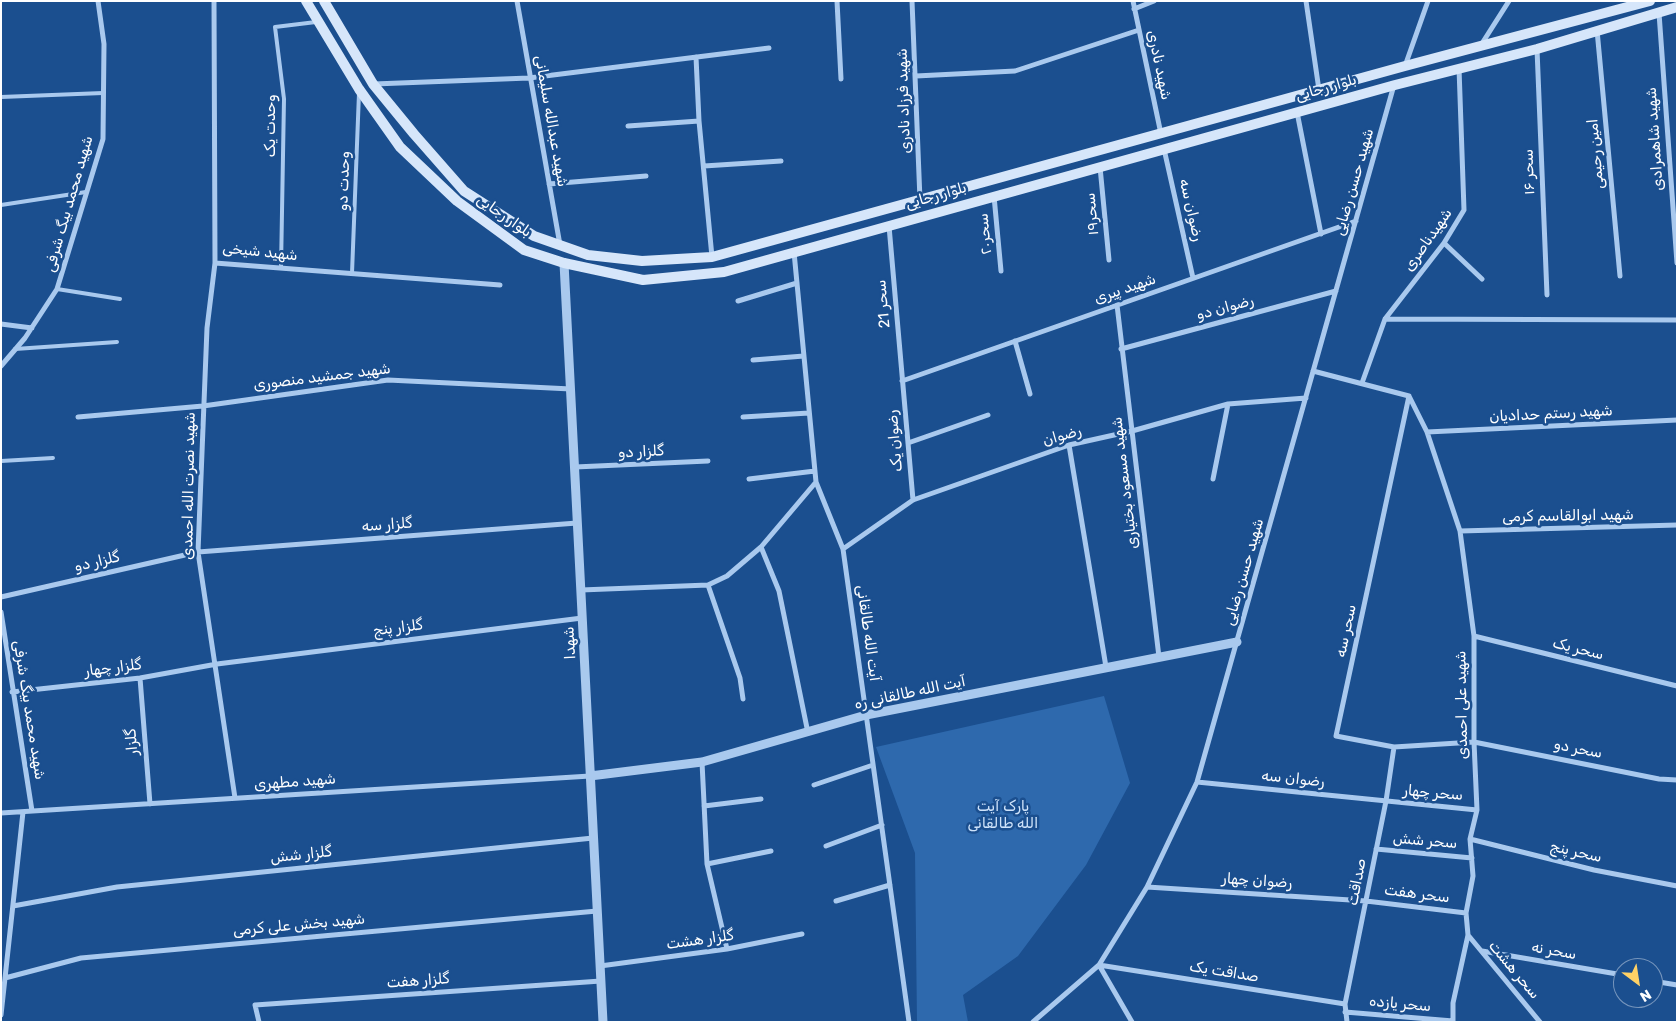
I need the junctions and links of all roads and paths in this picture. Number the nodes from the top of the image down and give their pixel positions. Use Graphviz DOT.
graph roads {
  1 [pos="98,1"];
  2 [pos="214,1"];
  3 [pos="306,1"];
  4 [pos="324,1"];
  5 [pos="517,1"];
  6 [pos="837,1"];
  7 [pos="912,1"];
  8 [pos="1133,1"];
  9 [pos="1154,1"];
  10 [pos="1306,1"];
  11 [pos="1428,1"];
  12 [pos="1509,1"];
  13 [pos="1650,1"];
  14 [pos="1677,8"];
  15 [pos="1134,9"];
  16 [pos="1659,12"];
  17 [pos="318,22"];
  18 [pos="1138,30"];
  19 [pos="1596,30"];
  20 [pos="1480,46"];
  21 [pos="769,48"];
  22 [pos="1537,49"];
  23 [pos="696,57"];
  24 [pos="1405,66"];
  25 [pos="1459,67"];
  26 [pos="916,76"];
  27 [pos="529,78"];
  28 [pos="841,79"];
  29 [pos="373,84"];
  30 [pos="1395,85"];
  31 [pos="359,89"];
  32 [pos="1319,91"];
  33 [pos="103,93"];
  34 [pos="1,97"];
  35 [pos="1297,112"];
  36 [pos="699,121"];
  37 [pos="628,126"];
  38 [pos="1161,134"];
  39 [pos="1164,148"];
  40 [pos="781,161"];
  41 [pos="704,166"];
  42 [pos="1100,166"];
  43 [pos="646,176"];
  44 [pos="549,184"];
  45 [pos="86,192"];
  46 [pos="994,196"];
  47 [pos="920,200"];
  48 [pos="1,205"];
  49 [pos="1356,221"];
  50 [pos="889,225"];
  51 [pos="1321,234"];
  52 [pos="1444,243"];
  53 [pos="560,245"];
  54 [pos="794,252"];
  55 [pos="712,258"];
  56 [pos="1109,260"];
  57 [pos="215,263"];
  58 [pos="564,263"];
  59 [pos="1677,263"];
  60 [pos="281,268"];
  61 [pos="1001,271"];
  62 [pos="352,273"];
  63 [pos="1620,276"];
  64 [pos="1193,278"];
  65 [pos="1482,279"];
  66 [pos="797,284"];
  67 [pos="500,285"];
  68 [pos="57,289"];
  69 [pos="1336,291"];
  70 [pos="1546,295"];
  71 [pos="120,299"];
  72 [pos="738,300"];
  73 [pos="1117,305"];
  74 [pos="1385,319"];
  75 [pos="1677,320"];
  76 [pos="1,324"];
  77 [pos="32,328"];
  78 [pos="1014,341"];
  79 [pos="117,342"];
  80 [pos="1121,348"];
  81 [pos="15,349"];
  82 [pos="804,356"];
  83 [pos="753,360"];
  84 [pos="1,366"];
  85 [pos="1313,371"];
  86 [pos="902,381"];
  87 [pos="1362,383"];
  88 [pos="571,389"];
  89 [pos="1030,394"];
  90 [pos="1409,396"];
  91 [pos="1306,398"];
  92 [pos="1228,404"];
  93 [pos="203,406"];
  94 [pos="809,413"];
  95 [pos="988,415"];
  96 [pos="78,417"];
  97 [pos="743,417"];
  98 [pos="1677,420"];
  99 [pos="1132,431"];
  100 [pos="1427,432"];
  101 [pos="908,444"];
  102 [pos="1069,445"];
  103 [pos="53,458"];
  104 [pos="1,461"];
  105 [pos="708,461"];
  106 [pos="575,467"];
  107 [pos="815,471"];
  108 [pos="749,479"];
  109 [pos="1213,479"];
  110 [pos="816,482"];
  111 [pos="912,500"];
  112 [pos="578,523"];
  113 [pos="1677,525"];
  114 [pos="1460,531"];
  115 [pos="761,547"];
  116 [pos="843,549"];
  117 [pos="198,552"];
  118 [pos="708,585"];
  119 [pos="581,590"];
  120 [pos="1,597"];
  121 [pos="1,612"];
  122 [pos="582,618"];
  123 [pos="1474,636"];
  124 [pos="1237,642"];
  125 [pos="1159,657"];
  126 [pos="217,664"];
  127 [pos="1106,667"];
  128 [pos="140,678"];
  129 [pos="1677,686"];
  130 [pos="12,692"];
  131 [pos="743,699"];
  132 [pos="866,715"];
  133 [pos="808,734"];
  134 [pos="1474,742"];
  135 [pos="1394,747"];
  136 [pos="702,762"];
  137 [pos="873,765"];
  138 [pos="590,776"];
  139 [pos="1677,780"];
  140 [pos="1197,782"];
  141 [pos="814,785"];
  142 [pos="235,798"];
  143 [pos="761,799"];
  144 [pos="1386,801"];
  145 [pos="150,804"];
  146 [pos="704,806"];
  147 [pos="1477,810"];
  148 [pos="32,811"];
  149 [pos="23,812"];
  150 [pos="1,813"];
  151 [pos="882,825"];
  152 [pos="593,838"];
  153 [pos="1470,839"];
  154 [pos="826,846"];
  155 [pos="1376,849"];
  156 [pos="770,851"];
  157 [pos="1472,858"];
  158 [pos="707,864"];
  159 [pos="890,885"];
  160 [pos="1147,886"];
  161 [pos="1677,886"];
  162 [pos="836,901"];
  163 [pos="1366,901"];
  164 [pos="12,906"];
  165 [pos="597,910"];
  166 [pos="1466,913"];
  167 [pos="802,934"];
  168 [pos="1468,935"];
  169 [pos="727,949"];
  170 [pos="1482,951"];
  171 [pos="1099,965"];
  172 [pos="600,966"];
  173 [pos="1613,973"];
  174 [pos="5,978"];
  175 [pos="601,981"];
  176 [pos="1663,983"];
  177 [pos="1677,985"];
  178 [pos="1345,1004"];
  179 [pos="1346,1012"];
  180 [pos="1,1015"];
  181 [pos="1453,1021"];
  182 [pos="259,1022"];
  183 [pos="603,1022"];
  184 [pos="909,1022"];
  185 [pos="1033,1022"];
  186 [pos="1132,1022"];
  187 [pos="1347,1022"];
  188 [pos="1540,1022"];
  1 -- 33 [label="street, شهید محمد بیگ شرفی"];
  2 -- 57 [label="street, شهید شیخی"];
  3 -- 17 [label="main road, بلوار رجایی"];
  4 -- 29 [label="main road, بلوار رجایی"];
  5 -- 27 [label="street, شهید عبدالله سلیمانی"];
  6 -- 28 [label="street"];
  7 -- 26 [label="street, شهید فرزاد نادری"];
  8 -- 15 [label="street, شهید نادری"];
  9 -- 15 [label="street"];
  10 -- 32 [label="street"];
  11 -- 24 [label="street"];
  12 -- 20 [label="street"];
  13 -- 20 [label="main road, بلوار رجایی"];
  14 -- 16 [label="main road, بلوار رجایی"];
  15 -- 18 [label="street, شهید نادری"];
  16 -- 19 [label="main road, بلوار رجایی"];
  16 -- 59 [label="street, شهید شاهمرادی"];
  17 -- 31 [label="main road, بلوار رجایی"];
  17 -- 60 [label="lane, وحدت یک"];
  18 -- 26 [label="street"];
  18 -- 38 [label="street, شهید نادری"];
  19 -- 22 [label="main road, بلوار رجایی"];
  19 -- 63 [label="street, امین رحیمی"];
  20 -- 24 [label="main road, بلوار رجایی"];
  21 -- 23 [label="street"];
  22 -- 25 [label="main road, بلوار رجایی"];
  22 -- 70 [label="street, سحر ۱۶"];
  23 -- 27 [label="street"];
  23 -- 36 [label="street"];
  24 -- 32 [label="main road, بلوار رجایی"];
  25 -- 30 [label="main road, بلوار رجایی"];
  25 -- 52 [label="street, شهیدناصری"];
  26 -- 47 [label="street, شهید فرزاد نادری"];
  27 -- 29 [label="street"];
  27 -- 44 [label="street, شهید عبدالله سلیمانی"];
  29 -- 53 [label="main road, بلوار رجایی"];
  30 -- 35 [label="main road, بلوار رجایی"];
  30 -- 49 [label="street, شهید حسن رضایی"];
  31 -- 58 [label="main road, بلوار رجایی"];
  31 -- 62 [label="lane, وحدت دو"];
  32 -- 38 [label="main road, بلوار رجایی"];
  33 -- 34 [label="lane"];
  33 -- 45 [label="street, شهید محمد بیگ شرفی"];
  35 -- 39 [label="main road, بلوار رجایی"];
  35 -- 51 [label="street"];
  36 -- 37 [label="street"];
  36 -- 41 [label="street"];
  38 -- 47 [label="main road, بلوار رجایی"];
  39 -- 42 [label="main road, بلوار رجایی"];
  39 -- 64 [label="street, رضوان سه"];
  40 -- 41 [label="street"];
  41 -- 55 [label="street"];
  42 -- 46 [label="main road, بلوار رجایی"];
  42 -- 56 [label="street, سحر۱۹"];
  43 -- 44 [label="street"];
  44 -- 53 [label="street, شهید عبدالله سلیمانی"];
  45 -- 48 [label="lane"];
  45 -- 68 [label="street, شهید محمد بیگ شرفی"];
  46 -- 50 [label="main road, بلوار رجایی"];
  46 -- 61 [label="street, سحر۲۰"];
  47 -- 55 [label="main road, بلوار رجایی"];
  49 -- 51 [label="street, شهید پیری"];
  49 -- 69 [label="street, شهید حسن رضایی"];
  50 -- 54 [label="main road, بلوار رجایی"];
  50 -- 86 [label="street, سحر 21"];
  51 -- 64 [label="street, شهید پیری"];
  52 -- 65 [label="street"];
  52 -- 74 [label="street, شهیدناصری"];
  53 -- 55 [label="main road, بلوار رجایی"];
  54 -- 58 [label="main road, بلوار رجایی"];
  54 -- 66 [label="street, آیت الله طالقانی"];
  57 -- 60 [label="street, شهید شیخی"];
  57 -- 93 [label="street, شهید نصرت الله احمدی"];
  58 -- 88 [label="street, شهدا"];
  60 -- 62 [label="street, شهید شیخی"];
  62 -- 67 [label="street, شهید شیخی"];
  64 -- 73 [label="street, شهید پیری"];
  66 -- 72 [label="street"];
  66 -- 82 [label="street, آیت الله طالقانی"];
  68 -- 71 [label="lane"];
  68 -- 77 [label="street, شهید محمد بیگ شرفی"];
  69 -- 80 [label="street, رضوان دو"];
  69 -- 85 [label="street, شهید حسن رضایی"];
  73 -- 78 [label="street, شهید پیری"];
  73 -- 80 [label="street, شهید مسعود بختیاری"];
  74 -- 75 [label="street"];
  74 -- 87 [label="street, شهیدناصری"];
  76 -- 77 [label="street"];
  77 -- 81 [label="street, شهید محمد بیگ شرفی"];
  78 -- 86 [label="street, شهید پیری"];
  78 -- 89 [label="street"];
  79 -- 81 [label="lane"];
  80 -- 99 [label="street, شهید مسعود بختیاری"];
  81 -- 84 [label="street, شهید محمد بیگ شرفی"];
  82 -- 83 [label="street"];
  82 -- 94 [label="street, آیت الله طالقانی"];
  85 -- 87 [label="street"];
  85 -- 91 [label="street, شهید حسن رضایی"];
  86 -- 101 [label="street, رضوان یک"];
  87 -- 90 [label="street"];
  88 -- 93 [label="street, شهید جمشید منصوری"];
  88 -- 106 [label="street, شهدا"];
  90 -- 100 [label="street, شهید علی احمدی"];
  90 -- 135 [label="street, سحر سه"];
  91 -- 92 [label="street, رضوان"];
  91 -- 124 [label="street, شهید حسن رضایی"];
  92 -- 99 [label="street, رضوان"];
  92 -- 109 [label="street"];
  93 -- 96 [label="street, شهید جمشید منصوری"];
  93 -- 117 [label="street, شهید نصرت الله احمدی"];
  94 -- 97 [label="street"];
  94 -- 107 [label="street, آیت الله طالقانی"];
  95 -- 101 [label="street"];
  98 -- 100 [label="street, شهید رستم حدادیان"];
  99 -- 102 [label="street, رضوان"];
  99 -- 125 [label="street, شهید مسعود بختیاری"];
  100 -- 114 [label="street, شهید علی احمدی"];
  101 -- 111 [label="street, رضوان یک"];
  102 -- 111 [label="street, رضوان"];
  102 -- 127 [label="street"];
  103 -- 104 [label="lane"];
  105 -- 106 [label="street, گلزار دو"];
  106 -- 112 [label="street, شهدا"];
  107 -- 108 [label="street"];
  107 -- 110 [label="street, آیت الله طالقانی"];
  110 -- 115 [label="street"];
  110 -- 116 [label="street, آیت الله طالقانی"];
  111 -- 116 [label="street, رضوان"];
  112 -- 117 [label="street, گلزار سه"];
  112 -- 119 [label="street, شهدا"];
  113 -- 114 [label="street, شهید ابوالقاسم کرمی"];
  114 -- 123 [label="street, شهید علی احمدی"];
  115 -- 118 [label="street"];
  115 -- 133 [label="street"];
  116 -- 132 [label="street, آیت الله طالقانی"];
  117 -- 120 [label="street, گلزار دو"];
  117 -- 126 [label="street, شهید نصرت الله احمدی"];
  118 -- 119 [label="street"];
  118 -- 131 [label="street"];
  119 -- 122 [label="street, شهدا"];
  121 -- 130 [label="street, شهید محمد بیگ شرفی"];
  122 -- 126 [label="street, گلزار پنج"];
  122 -- 138 [label="street, شهدا"];
  123 -- 129 [label="street, سحر یک"];
  123 -- 134 [label="street, شهید علی احمدی"];
  124 -- 125 [label="street, آیت الله طالقانی ره"];
  124 -- 140 [label="street, شهید حسن رضایی"];
  125 -- 127 [label="street, آیت الله طالقانی ره"];
  126 -- 128 [label="street, گلزار چهار"];
  126 -- 142 [label="street, شهید نصرت الله احمدی"];
  127 -- 132 [label="street, آیت الله طالقانی ره"];
  128 -- 130 [label="street, گلزار چهار"];
  128 -- 145 [label="street, گلزار"];
  130 -- 148 [label="street, شهید محمد بیگ شرفی"];
  132 -- 133 [label="street, آیت الله طالقانی ره"];
  132 -- 137 [label="street, آیت الله طالقانی"];
  133 -- 136 [label="street, آیت الله طالقانی ره"];
  134 -- 135 [label="street, سحر سه"];
  134 -- 139 [label="street, سحر دو"];
  134 -- 147 [label="street, شهید علی احمدی"];
  135 -- 144 [label="street, صداقت"];
  136 -- 138 [label="street, آیت الله طالقانی ره"];
  136 -- 146 [label="street"];
  137 -- 141 [label="street"];
  137 -- 151 [label="street, آیت الله طالقانی"];
  138 -- 142 [label="street, شهید مطهری"];
  138 -- 152 [label="street, شهدا"];
  140 -- 144 [label="street, رضوان سه"];
  140 -- 160 [label="street, شهید حسن رضایی"];
  142 -- 145 [label="street, شهید مطهری"];
  143 -- 146 [label="street"];
  144 -- 147 [label="street, سحر چهار"];
  144 -- 155 [label="street, صداقت"];
  145 -- 148 [label="street, شهید مطهری"];
  146 -- 158 [label="street"];
  147 -- 153 [label="street, شهید علی احمدی"];
  148 -- 149 [label="street, شهید مطهری"];
  149 -- 150 [label="street, شهید مطهری"];
  149 -- 164 [label="street"];
  151 -- 154 [label="street"];
  151 -- 159 [label="street, آیت الله طالقانی"];
  152 -- 164 [label="street, گلزار شش"];
  152 -- 165 [label="street, شهدا"];
  153 -- 157 [label="street, شهید علی احمدی"];
  153 -- 161 [label="street, سحر پنج"];
  155 -- 157 [label="street, سحر شش"];
  155 -- 163 [label="street, صداقت"];
  156 -- 158 [label="street"];
  157 -- 166 [label="street, شهید علی احمدی"];
  158 -- 169 [label="street"];
  159 -- 162 [label="street"];
  159 -- 184 [label="street, آیت الله طالقانی"];
  160 -- 163 [label="street, رضوان چهار"];
  160 -- 171 [label="street, شهید حسن رضایی"];
  163 -- 166 [label="street, سحر هفت"];
  163 -- 178 [label="street, صداقت"];
  164 -- 174 [label="street"];
  165 -- 172 [label="street, شهدا"];
  165 -- 174 [label="street, شهید بخش علی کرمی"];
  166 -- 168 [label="street, شهید علی احمدی"];
  167 -- 169 [label="street, گلزار هشت"];
  168 -- 170 [label="street, سحر هشت"];
  168 -- 181 [label="street, شهید علی احمدی"];
  169 -- 172 [label="street, گلزار هشت"];
  170 -- 173 [label="street, سحر نه"];
  170 -- 188 [label="street, سحر هشت"];
  171 -- 178 [label="street, صداقت یک"];
  171 -- 185 [label="street, شهید حسن رضایی"];
  171 -- 186 [label="street"];
  172 -- 175 [label="street, شهدا"];
  174 -- 180 [label="street"];
  175 -- 182 [label="street, گلزار هفت"];
  175 -- 183 [label="street, شهدا"];
  176 -- 177 [label="street"];
  178 -- 179 [label="street, صداقت"];
  179 -- 181 [label="street, سحر یازده"];
  179 -- 187 [label="street, صداقت"];
}
